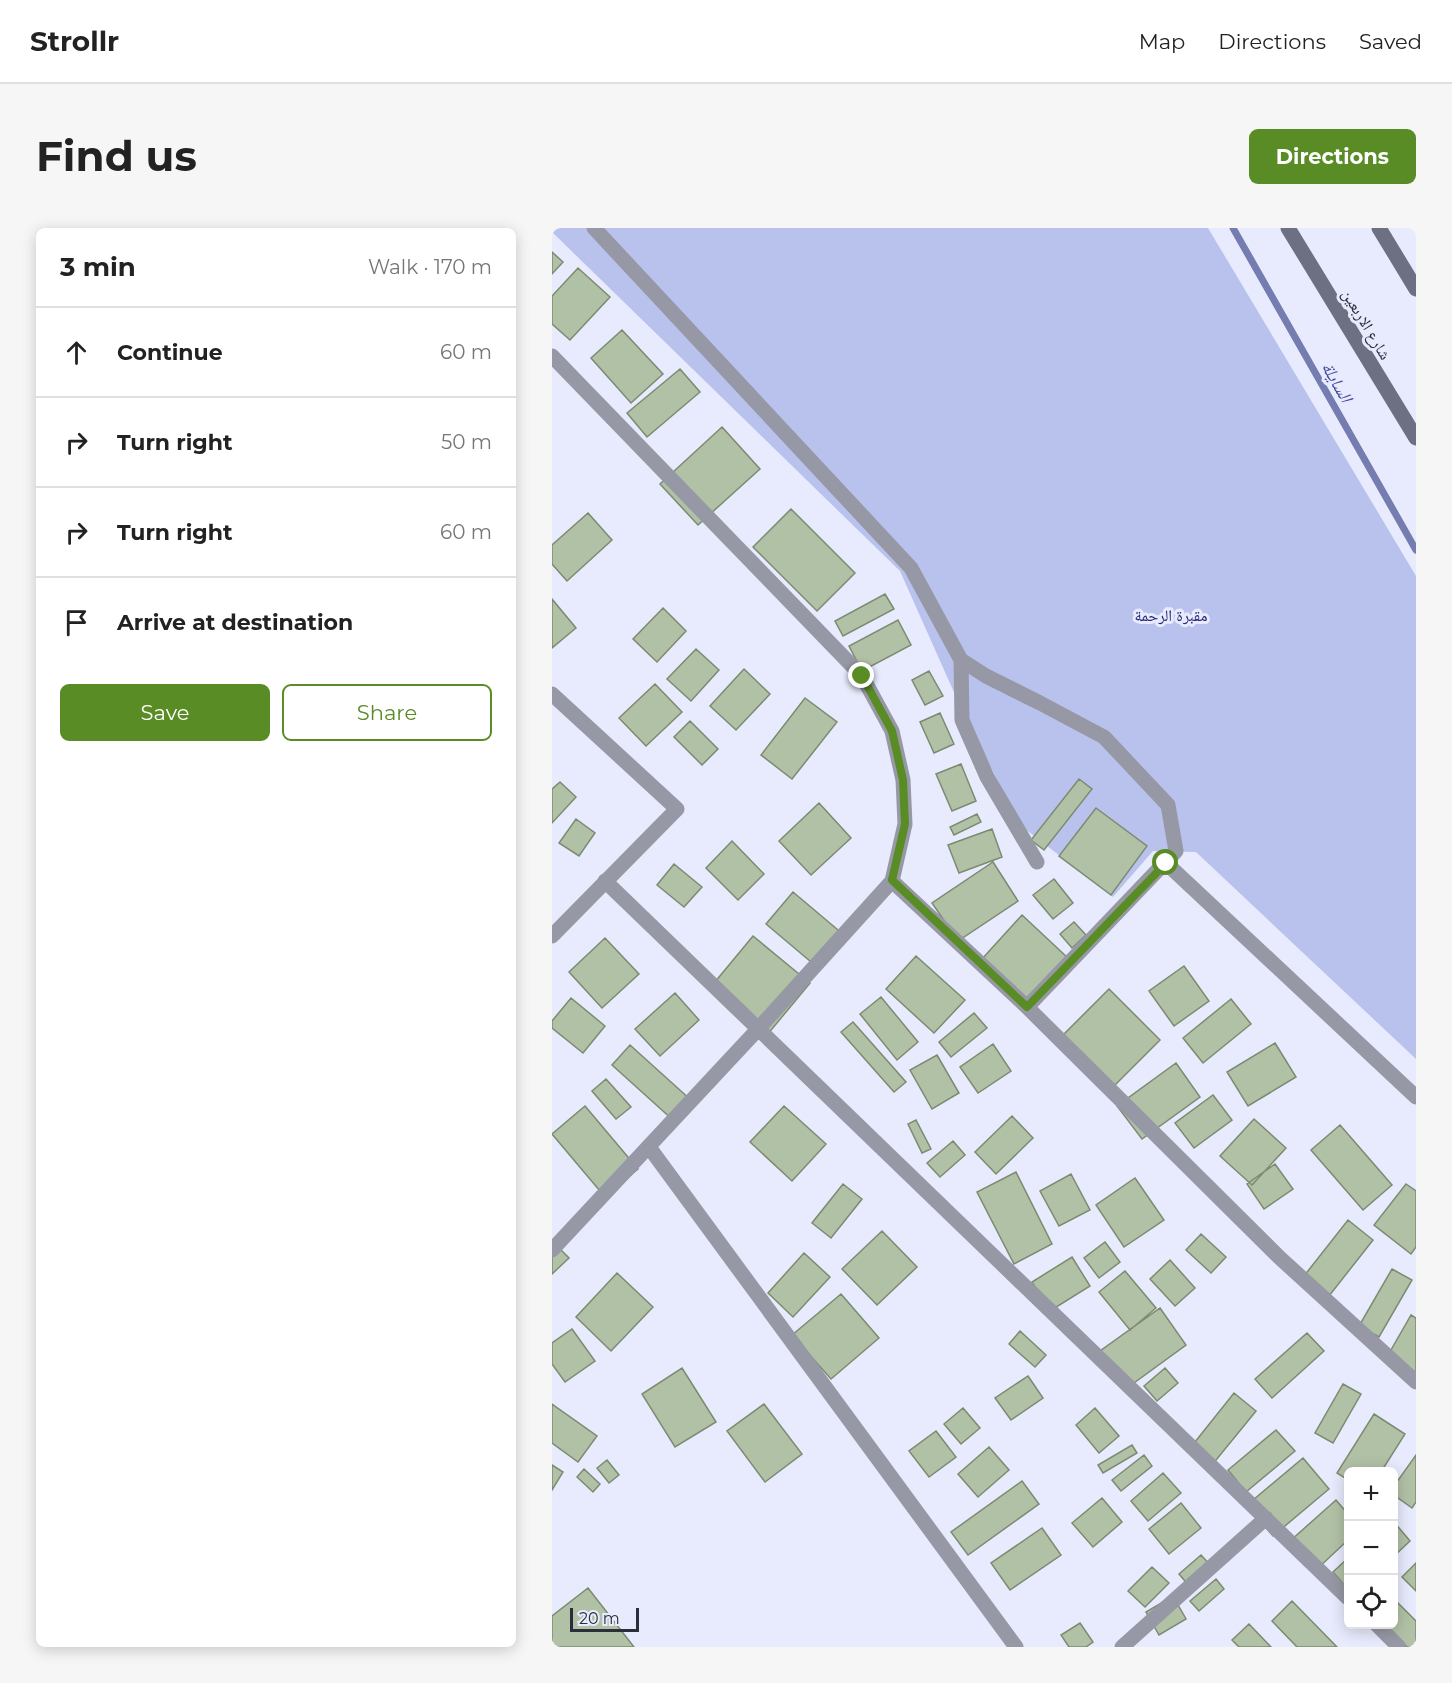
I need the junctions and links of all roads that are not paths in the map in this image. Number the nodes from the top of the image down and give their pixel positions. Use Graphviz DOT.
graph roads {
  1 [pos="594,228"];
  2 [pos="1288,228"];
  3 [pos="1379,228"];
  4 [pos="1416,289"];
  5 [pos="552,356"];
  6 [pos="1416,438"];
  7 [pos="961,660"];
  8 [pos="552,694"];
  9 [pos="1037,862"];
  10 [pos="1166,863"];
  11 [pos="605,880"];
  12 [pos="892,880"];
  13 [pos="552,936"];
  14 [pos="1027,1007"];
  15 [pos="759,1028"];
  16 [pos="1416,1097"];
  17 [pos="648,1147"];
  18 [pos="552,1250"];
  19 [pos="1416,1382"];
  20 [pos="1266,1518"];
  21 [pos="1344,1594"];
  22 [pos="1381,1629"];
  23 [pos="1016,1647"];
  24 [pos="1122,1647"];
  25 [pos="1399,1647"];
  1 -- 7 [label="street"];
  2 -- 6 [label="main road, شارع الاربعين"];
  3 -- 4 [label="main road"];
  5 -- 12 [label="street"];
  7 -- 9 [label="street"];
  7 -- 10 [label="street"];
  8 -- 11 [label="street"];
  10 -- 14 [label="street"];
  10 -- 16 [label="street"];
  11 -- 13 [label="street"];
  11 -- 15 [label="street"];
  12 -- 14 [label="street"];
  12 -- 15 [label="street"];
  14 -- 19 [label="street"];
  15 -- 17 [label="street"];
  15 -- 20 [label="street"];
  17 -- 18 [label="street"];
  17 -- 23 [label="street"];
  20 -- 21 [label="street"];
  20 -- 24 [label="street"];
  22 -- 25 [label="street"];
}
